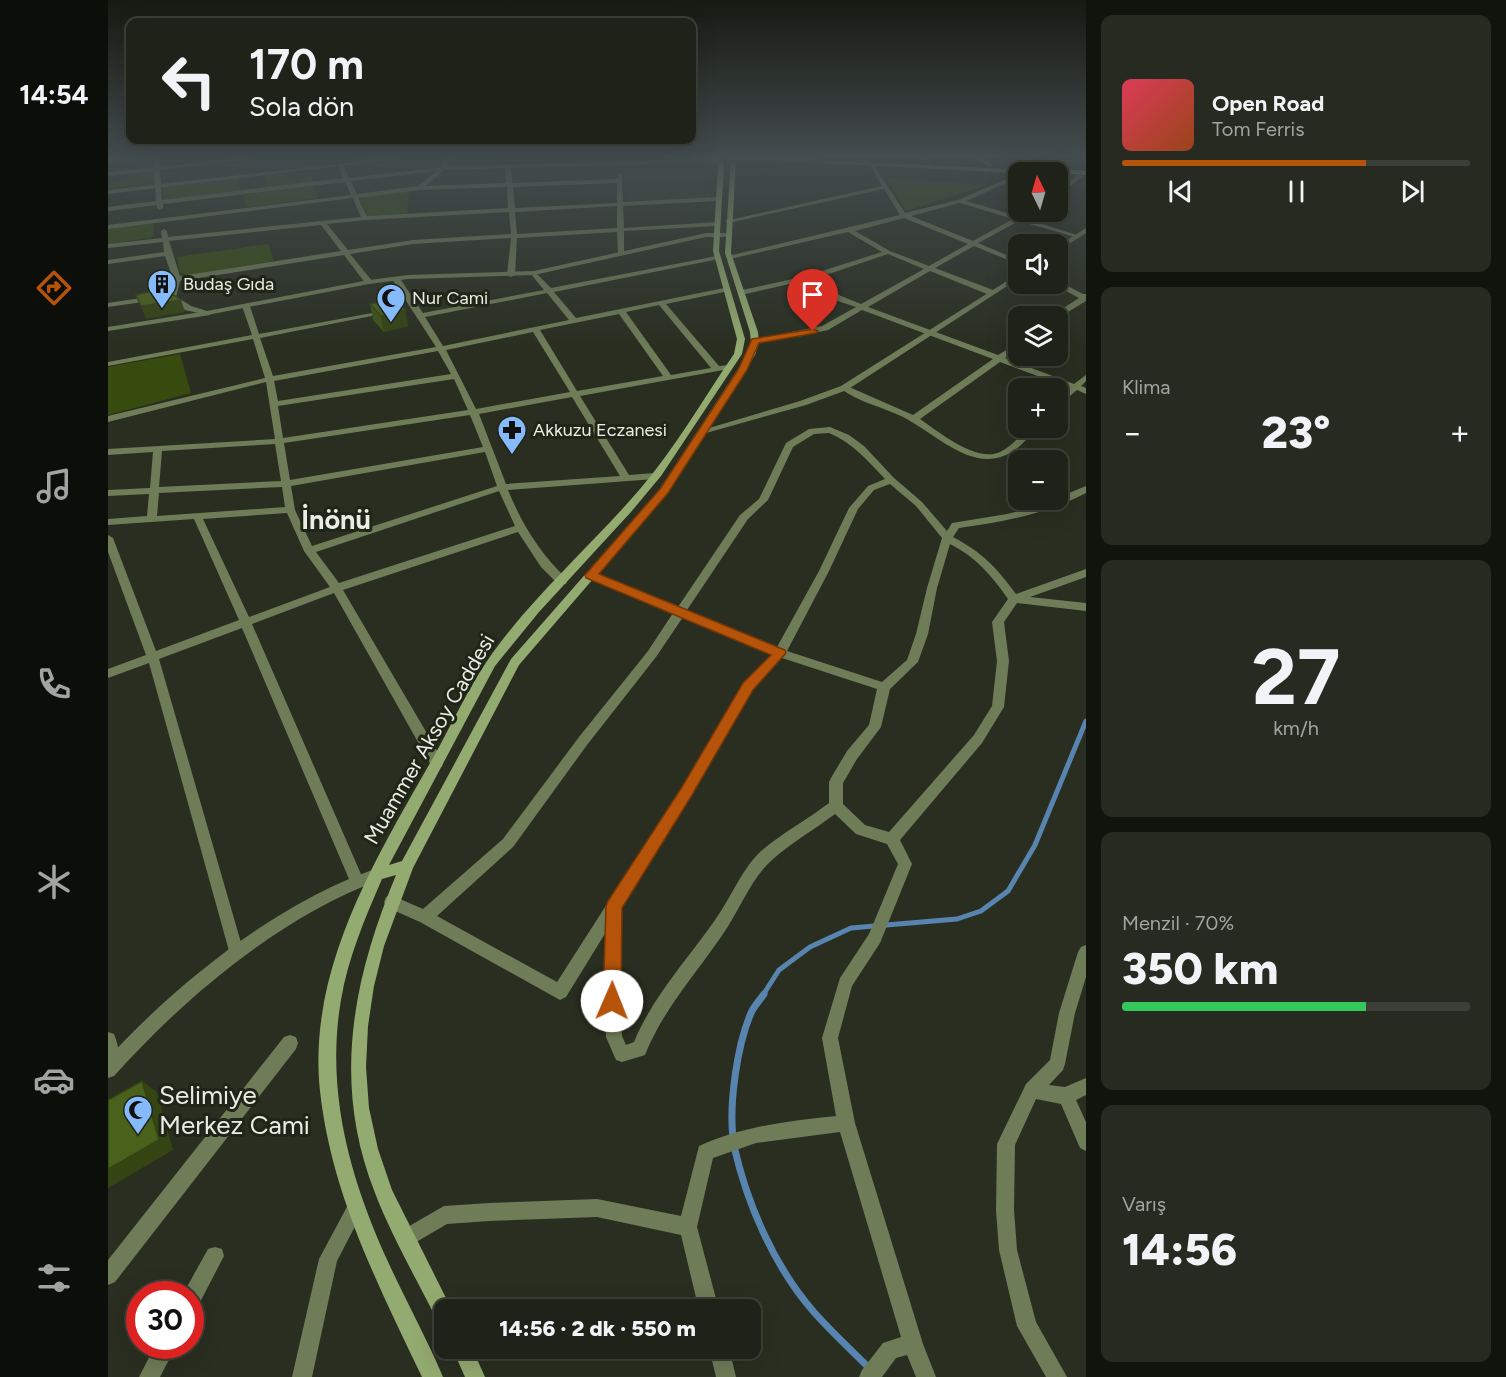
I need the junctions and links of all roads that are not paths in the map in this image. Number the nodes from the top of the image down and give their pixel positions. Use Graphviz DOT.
graph roads {
  1 [pos="160,220"];
  2 [pos="162,220"];
  3 [pos="340,220"];
  4 [pos="512,220"];
  5 [pos="621,220"];
  6 [pos="720,220"];
  7 [pos="731,220"];
  8 [pos="884,220"];
  9 [pos="916,220"];
  10 [pos="728,221"];
  11 [pos="322,222"];
  12 [pos="1013,222"];
  13 [pos="1028,222"];
  14 [pos="108,227"];
  15 [pos="621,230"];
  16 [pos="849,230"];
  17 [pos="1086,230"];
  18 [pos="721,232"];
  19 [pos="514,236"];
  20 [pos="1077,236"];
  21 [pos="165,238"];
  22 [pos="1068,242"];
  23 [pos="974,244"];
  24 [pos="108,246"];
  25 [pos="888,252"];
  26 [pos="346,253"];
  27 [pos="168,254"];
  28 [pos="621,254"];
  29 [pos="730,257"];
  30 [pos="717,258"];
  31 [pos="1008,258"];
  32 [pos="108,262"];
  33 [pos="928,268"];
  34 [pos="534,273"];
  35 [pos="511,275"];
  36 [pos="808,278"];
  37 [pos="177,279"];
  38 [pos="396,279"];
  39 [pos="369,282"];
  40 [pos="1008,282"];
  41 [pos="1068,288"];
  42 [pos="726,289"];
  43 [pos="549,291"];
  44 [pos="990,292"];
  45 [pos="741,293"];
  46 [pos="172,297"];
  47 [pos="1085,297"];
  48 [pos="662,303"];
  49 [pos="108,305"];
  50 [pos="246,306"];
  51 [pos="415,307"];
  52 [pos="866,307"];
  53 [pos="404,309"];
  54 [pos="1068,309"];
  55 [pos="621,311"];
  56 [pos="392,312"];
  57 [pos="207,313"];
  58 [pos="421,316"];
  59 [pos="574,321"];
  60 [pos="108,329"];
  61 [pos="535,329"];
  62 [pos="931,332"];
  63 [pos="256,337"];
  64 [pos="755,341"];
  65 [pos="443,348"];
  66 [pos="1008,352"];
  67 [pos="999,359"];
  68 [pos="108,364"];
  69 [pos="729,367"];
  70 [pos="717,369"];
  71 [pos="456,376"];
  72 [pos="1086,377"];
  73 [pos="669,378"];
  74 [pos="270,379"];
  75 [pos="1075,386"];
  76 [pos="844,388"];
  77 [pos="1086,391"];
  78 [pos="1068,393"];
  79 [pos="575,394"];
  80 [pos="274,404"];
  81 [pos="473,412"];
  82 [pos="108,419"];
  83 [pos="914,420"];
  84 [pos="703,430"];
  85 [pos="1023,438"];
  86 [pos="279,441"];
  87 [pos="158,449"];
  88 [pos="488,449"];
  89 [pos="108,452"];
  90 [pos="655,476"];
  91 [pos="626,478"];
  92 [pos="891,480"];
  93 [pos="286,484"];
  94 [pos="503,487"];
  95 [pos="1086,489"];
  96 [pos="154,491"];
  97 [pos="108,493"];
  98 [pos="290,510"];
  99 [pos="197,516"];
  100 [pos="152,519"];
  101 [pos="108,522"];
  102 [pos="520,528"];
  103 [pos="108,538"];
  104 [pos="947,538"];
  105 [pos="309,551"];
  106 [pos="1086,573"];
  107 [pos="591,575"];
  108 [pos="562,581"];
  109 [pos="337,588"];
  110 [pos="1014,599"];
  111 [pos="1086,608"];
  112 [pos="680,612"];
  113 [pos="246,623"];
  114 [pos="780,653"];
  115 [pos="153,658"];
  116 [pos="108,675"];
  117 [pos="884,687"];
  118 [pos="437,763"];
  119 [pos="836,806"];
  120 [pos="892,839"];
  121 [pos="407,866"];
  122 [pos="375,875"];
  123 [pos="357,881"];
  124 [pos="392,902"];
  125 [pos="614,906"];
  126 [pos="425,917"];
  127 [pos="236,952"];
  128 [pos="1086,952"];
  129 [pos="108,1040"];
  130 [pos="290,1043"];
  131 [pos="110,1068"];
  132 [pos="1086,1086"];
  133 [pos="1032,1090"];
  134 [pos="1066,1096"];
  135 [pos="846,1123"];
  136 [pos="1086,1142"];
  137 [pos="355,1209"];
  138 [pos="688,1227"];
  139 [pos="406,1239"];
  140 [pos="215,1256"];
  141 [pos="108,1275"];
  142 [pos="201,1281"];
  143 [pos="437,1299"];
  144 [pos="706,1299"];
  145 [pos="913,1344"];
  146 [pos="158,1359"];
  147 [pos="467,1359"];
  148 [pos="721,1359"];
  149 [pos="148,1377"];
  150 [pos="302,1377"];
  151 [pos="433,1377"];
  152 [pos="475,1377"];
  153 [pos="726,1377"];
  154 [pos="869,1377"];
  155 [pos="926,1377"];
  156 [pos="1057,1377"];
  1 -- 14 [label="street"];
  2 -- 21 [label="street"];
  3 -- 11 [label="street"];
  4 -- 19 [label="street"];
  5 -- 15 [label="street"];
  6 -- 18 [label="main road, Muammer Aksoy Caddesi"];
  7 -- 10 [label="street"];
  8 -- 16 [label="street"];
  9 -- 23 [label="street"];
  10 -- 18 [label="main road"];
  11 -- 21 [label="street"];
  11 -- 26 [label="street"];
  12 -- 23 [label="street"];
  13 -- 20 [label="street"];
  15 -- 18 [label="street"];
  15 -- 19 [label="street"];
  15 -- 28 [label="street"];
  16 -- 25 [label="street"];
  16 -- 29 [label="street"];
  17 -- 20 [label="street"];
  18 -- 28 [label="street"];
  18 -- 29 [label="main road"];
  18 -- 30 [label="main road, Muammer Aksoy Caddesi"];
  19 -- 26 [label="street"];
  19 -- 35 [label="street"];
  20 -- 22 [label="street"];
  21 -- 24 [label="street"];
  21 -- 27 [label="street"];
  23 -- 31 [label="street"];
  23 -- 33 [label="street"];
  25 -- 33 [label="street"];
  25 -- 36 [label="street"];
  26 -- 37 [label="street"];
  26 -- 39 [label="street"];
  27 -- 32 [label="street"];
  27 -- 37 [label="street"];
  28 -- 34 [label="street"];
  29 -- 45 [label="main road"];
  30 -- 42 [label="main road, Muammer Aksoy Caddesi"];
  30 -- 43 [label="street"];
  33 -- 44 [label="street"];
  33 -- 52 [label="street"];
  34 -- 35 [label="street"];
  34 -- 43 [label="street"];
  35 -- 38 [label="street"];
  36 -- 45 [label="street"];
  36 -- 52 [label="street"];
  37 -- 46 [label="street"];
  38 -- 39 [label="street"];
  38 -- 51 [label="street"];
  39 -- 50 [label="street"];
  40 -- 44 [label="street"];
  41 -- 47 [label="street"];
  42 -- 48 [label="street"];
  42 -- 69 [label="main road, Muammer Aksoy Caddesi"];
  43 -- 58 [label="street"];
  43 -- 59 [label="street"];
  44 -- 62 [label="street"];
  45 -- 64 [label="main road"];
  46 -- 49 [label="street"];
  46 -- 57 [label="street"];
  47 -- 54 [label="street"];
  48 -- 55 [label="street"];
  48 -- 70 [label="street"];
  50 -- 57 [label="street"];
  50 -- 63 [label="street"];
  51 -- 53 [label="street"];
  51 -- 58 [label="street"];
  52 -- 62 [label="street"];
  52 -- 64 [label="street"];
  55 -- 59 [label="street"];
  55 -- 73 [label="street"];
  56 -- 63 [label="street"];
  57 -- 60 [label="street"];
  58 -- 65 [label="street"];
  59 -- 61 [label="street"];
  61 -- 65 [label="street"];
  61 -- 79 [label="street"];
  62 -- 67 [label="street"];
  62 -- 76 [label="street"];
  63 -- 68 [label="street"];
  63 -- 74 [label="street"];
  64 -- 84 [label="main road"];
  65 -- 71 [label="street"];
  65 -- 74 [label="street"];
  66 -- 67 [label="street"];
  67 -- 75 [label="street"];
  67 -- 83 [label="street"];
  69 -- 70 [label="street"];
  69 -- 90 [label="main road, Muammer Aksoy Caddesi"];
  70 -- 73 [label="street"];
  71 -- 80 [label="street"];
  71 -- 81 [label="street"];
  72 -- 75 [label="street"];
  73 -- 79 [label="street"];
  74 -- 80 [label="street"];
  74 -- 82 [label="street"];
  75 -- 77 [label="street"];
  75 -- 78 [label="street"];
  76 -- 83 [label="street"];
  76 -- 84 [label="street"];
  79 -- 81 [label="street"];
  79 -- 91 [label="street"];
  80 -- 86 [label="street"];
  81 -- 86 [label="street"];
  81 -- 88 [label="street"];
  83 -- 85 [label="street"];
  84 -- 107 [label="main road"];
  86 -- 87 [label="street"];
  86 -- 93 [label="street"];
  87 -- 89 [label="street"];
  87 -- 96 [label="street"];
  88 -- 93 [label="street"];
  88 -- 94 [label="street"];
  90 -- 91 [label="street"];
  90 -- 108 [label="main road, Muammer Aksoy Caddesi"];
  91 -- 94 [label="street"];
  92 -- 104 [label="street"];
  92 -- 112 [label="street"];
  92 -- 114 [label="street"];
  93 -- 96 [label="street"];
  93 -- 98 [label="street"];
  94 -- 102 [label="street"];
  94 -- 105 [label="street"];
  95 -- 104 [label="street"];
  96 -- 97 [label="street"];
  96 -- 100 [label="street"];
  98 -- 99 [label="street"];
  98 -- 105 [label="street"];
  99 -- 100 [label="street"];
  99 -- 113 [label="street"];
  100 -- 101 [label="street"];
  102 -- 108 [label="street"];
  102 -- 109 [label="street"];
  103 -- 115 [label="street"];
  104 -- 110 [label="street"];
  104 -- 117 [label="street"];
  105 -- 109 [label="street"];
  106 -- 110 [label="street"];
  107 -- 112 [label="street"];
  107 -- 121 [label="main road"];
  108 -- 118 [label="main road, Muammer Aksoy Caddesi"];
  109 -- 113 [label="street"];
  109 -- 118 [label="street"];
  110 -- 111 [label="street"];
  110 -- 120 [label="street"];
  112 -- 114 [label="street"];
  112 -- 126 [label="street"];
  113 -- 115 [label="street"];
  113 -- 123 [label="street"];
  114 -- 117 [label="street"];
  114 -- 125 [label="street"];
  115 -- 116 [label="street"];
  115 -- 127 [label="street"];
  117 -- 119 [label="street"];
  118 -- 122 [label="main road, Muammer Aksoy Caddesi"];
  119 -- 120 [label="street"];
  119 -- 125 [label="street"];
  120 -- 135 [label="street"];
  121 -- 122 [label="main road"];
  121 -- 124 [label="main road"];
  122 -- 123 [label="street, Muammer Aksoy Caddesi"];
  122 -- 137 [label="main road"];
  123 -- 127 [label="street, Muammer Aksoy Caddesi"];
  124 -- 126 [label="street"];
  124 -- 139 [label="main road"];
  125 -- 126 [label="street"];
  127 -- 131 [label="street, Muammer Aksoy Caddesi"];
  128 -- 133 [label="street"];
  129 -- 131 [label="street"];
  130 -- 141 [label="street"];
  132 -- 134 [label="street"];
  133 -- 134 [label="street"];
  133 -- 156 [label="street"];
  134 -- 136 [label="street"];
  135 -- 138 [label="street"];
  135 -- 145 [label="street"];
  137 -- 150 [label="street"];
  137 -- 151 [label="main road"];
  138 -- 139 [label="street"];
  138 -- 144 [label="street"];
  139 -- 143 [label="main road"];
  140 -- 142 [label="street"];
  145 -- 154 [label="street"];
  145 -- 155 [label="street"];
  146 -- 149 [label="street"];
  147 -- 152 [label="main road"];
  148 -- 153 [label="street"];
}
